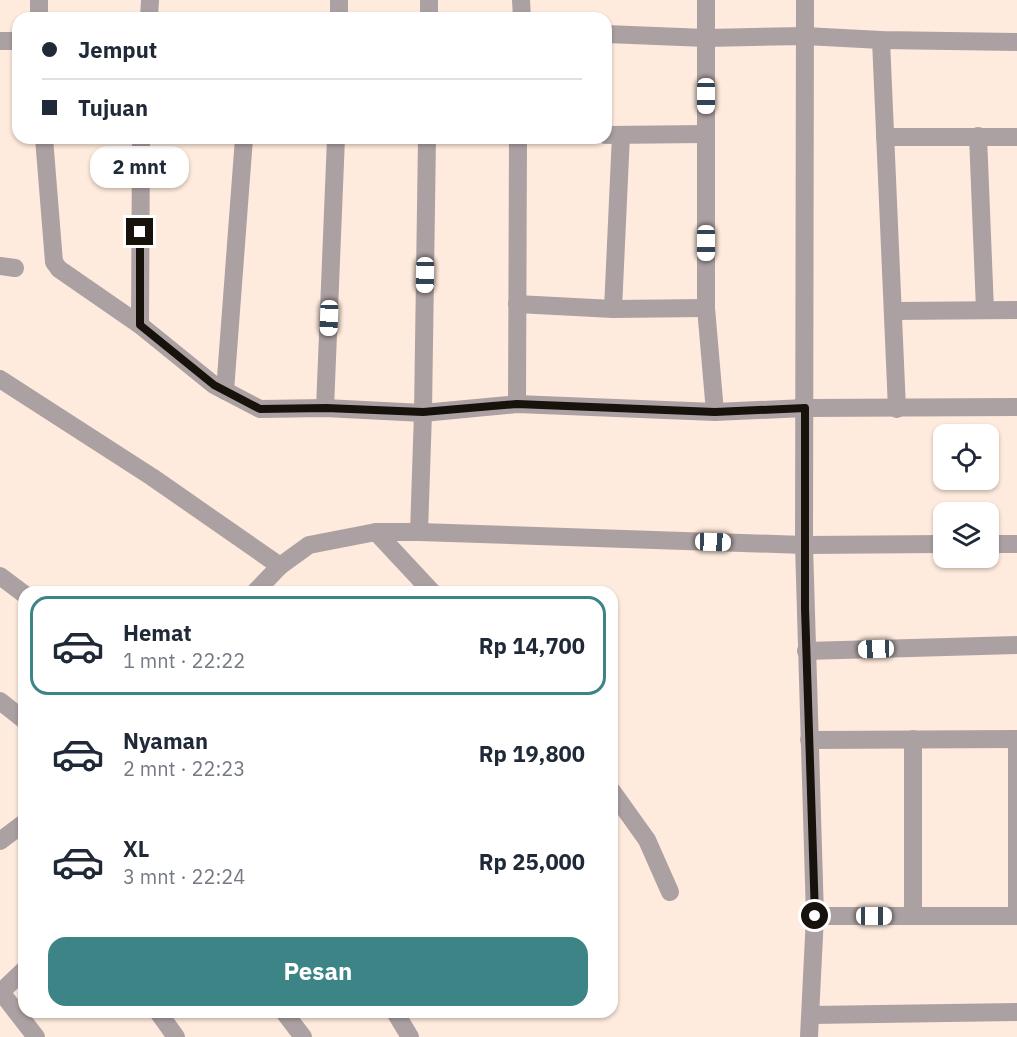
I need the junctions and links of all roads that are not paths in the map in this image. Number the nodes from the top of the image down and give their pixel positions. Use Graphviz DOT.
graph roads {
  1 [pos="706,0"];
  2 [pos="805,0"];
  3 [pos="612,34"];
  4 [pos="805,36"];
  5 [pos="706,38"];
  6 [pos="880,40"];
  7 [pos="1017,42"];
  8 [pos="706,134"];
  9 [pos="614,135"];
  10 [pos="978,136"];
  11 [pos="885,137"];
  12 [pos="1017,137"];
  13 [pos="44,144"];
  14 [pos="141,144"];
  15 [pos="244,144"];
  16 [pos="336,144"];
  17 [pos="427,144"];
  18 [pos="518,144"];
  19 [pos="517,304"];
  20 [pos="706,308"];
  21 [pos="613,309"];
  22 [pos="985,310"];
  23 [pos="1017,310"];
  24 [pos="893,311"];
  25 [pos="140,325"];
  26 [pos="0,379"];
  27 [pos="225,391"];
  28 [pos="517,404"];
  29 [pos="1017,407"];
  30 [pos="326,408"];
  31 [pos="805,408"];
  32 [pos="897,409"];
  33 [pos="423,412"];
  34 [pos="715,412"];
  35 [pos="376,532"];
  36 [pos="418,532"];
  37 [pos="933,544"];
  38 [pos="999,544"];
  39 [pos="1017,544"];
  40 [pos="804,545"];
  41 [pos="280,566"];
  42 [pos="0,576"];
  43 [pos="261,586"];
  44 [pos="426,586"];
  45 [pos="18,590"];
  46 [pos="1017,645"];
  47 [pos="806,651"];
  48 [pos="0,700"];
  49 [pos="18,715"];
  50 [pos="913,739"];
  51 [pos="1017,739"];
  52 [pos="809,740"];
  53 [pos="618,799"];
  54 [pos="18,826"];
  55 [pos="2,836"];
  56 [pos="670,892"];
  57 [pos="815,916"];
  58 [pos="913,916"];
  59 [pos="1017,916"];
  60 [pos="18,976"];
  61 [pos="1,992"];
  62 [pos="1017,1012"];
  63 [pos="18,1014"];
  64 [pos="811,1015"];
  65 [pos="21,1018"];
  66 [pos="162,1018"];
  67 [pos="289,1018"];
  68 [pos="399,1018"];
  69 [pos="36,1037"];
  70 [pos="176,1037"];
  71 [pos="303,1037"];
  72 [pos="410,1037"];
  73 [pos="809,1037"];
  1 -- 5 [label="street"];
  2 -- 4 [label="street"];
  3 -- 5 [label="street"];
  4 -- 5 [label="street"];
  4 -- 6 [label="street"];
  4 -- 31 [label="street"];
  5 -- 8 [label="street"];
  6 -- 7 [label="street"];
  6 -- 11 [label="street"];
  8 -- 9 [label="street"];
  8 -- 20 [label="street"];
  9 -- 21 [label="street"];
  10 -- 11 [label="street"];
  10 -- 12 [label="street"];
  10 -- 22 [label="street"];
  11 -- 24 [label="street"];
  13 -- 25 [label="street"];
  14 -- 25 [label="street"];
  15 -- 27 [label="street"];
  16 -- 30 [label="street"];
  17 -- 33 [label="street"];
  18 -- 19 [label="street"];
  19 -- 21 [label="street"];
  19 -- 28 [label="street"];
  20 -- 21 [label="street"];
  20 -- 34 [label="street"];
  22 -- 23 [label="street"];
  22 -- 24 [label="street"];
  24 -- 32 [label="street"];
  25 -- 27 [label="street"];
  26 -- 41 [label="street"];
  27 -- 30 [label="street"];
  28 -- 33 [label="street"];
  28 -- 34 [label="street"];
  29 -- 32 [label="street"];
  30 -- 33 [label="street"];
  31 -- 32 [label="street"];
  31 -- 34 [label="street"];
  31 -- 40 [label="street"];
  33 -- 36 [label="street"];
  35 -- 36 [label="street"];
  35 -- 41 [label="street"];
  35 -- 44 [label="street"];
  36 -- 40 [label="street"];
  37 -- 40 [label="street"];
  38 -- 39 [label="street"];
  40 -- 47 [label="street"];
  41 -- 43 [label="street"];
  42 -- 45 [label="street"];
  46 -- 47 [label="street"];
  47 -- 52 [label="street"];
  48 -- 49 [label="street"];
  50 -- 51 [label="street"];
  50 -- 52 [label="street"];
  50 -- 58 [label="street"];
  51 -- 59 [label="street"];
  52 -- 57 [label="street"];
  53 -- 56 [label="street"];
  54 -- 55 [label="street"];
  57 -- 58 [label="street"];
  57 -- 64 [label="street"];
  58 -- 59 [label="street"];
  60 -- 61 [label="street"];
  61 -- 63 [label="street"];
  62 -- 64 [label="street"];
  64 -- 73 [label="street"];
  65 -- 69 [label="street"];
  66 -- 70 [label="street"];
  67 -- 71 [label="street"];
  68 -- 72 [label="street"];
}
